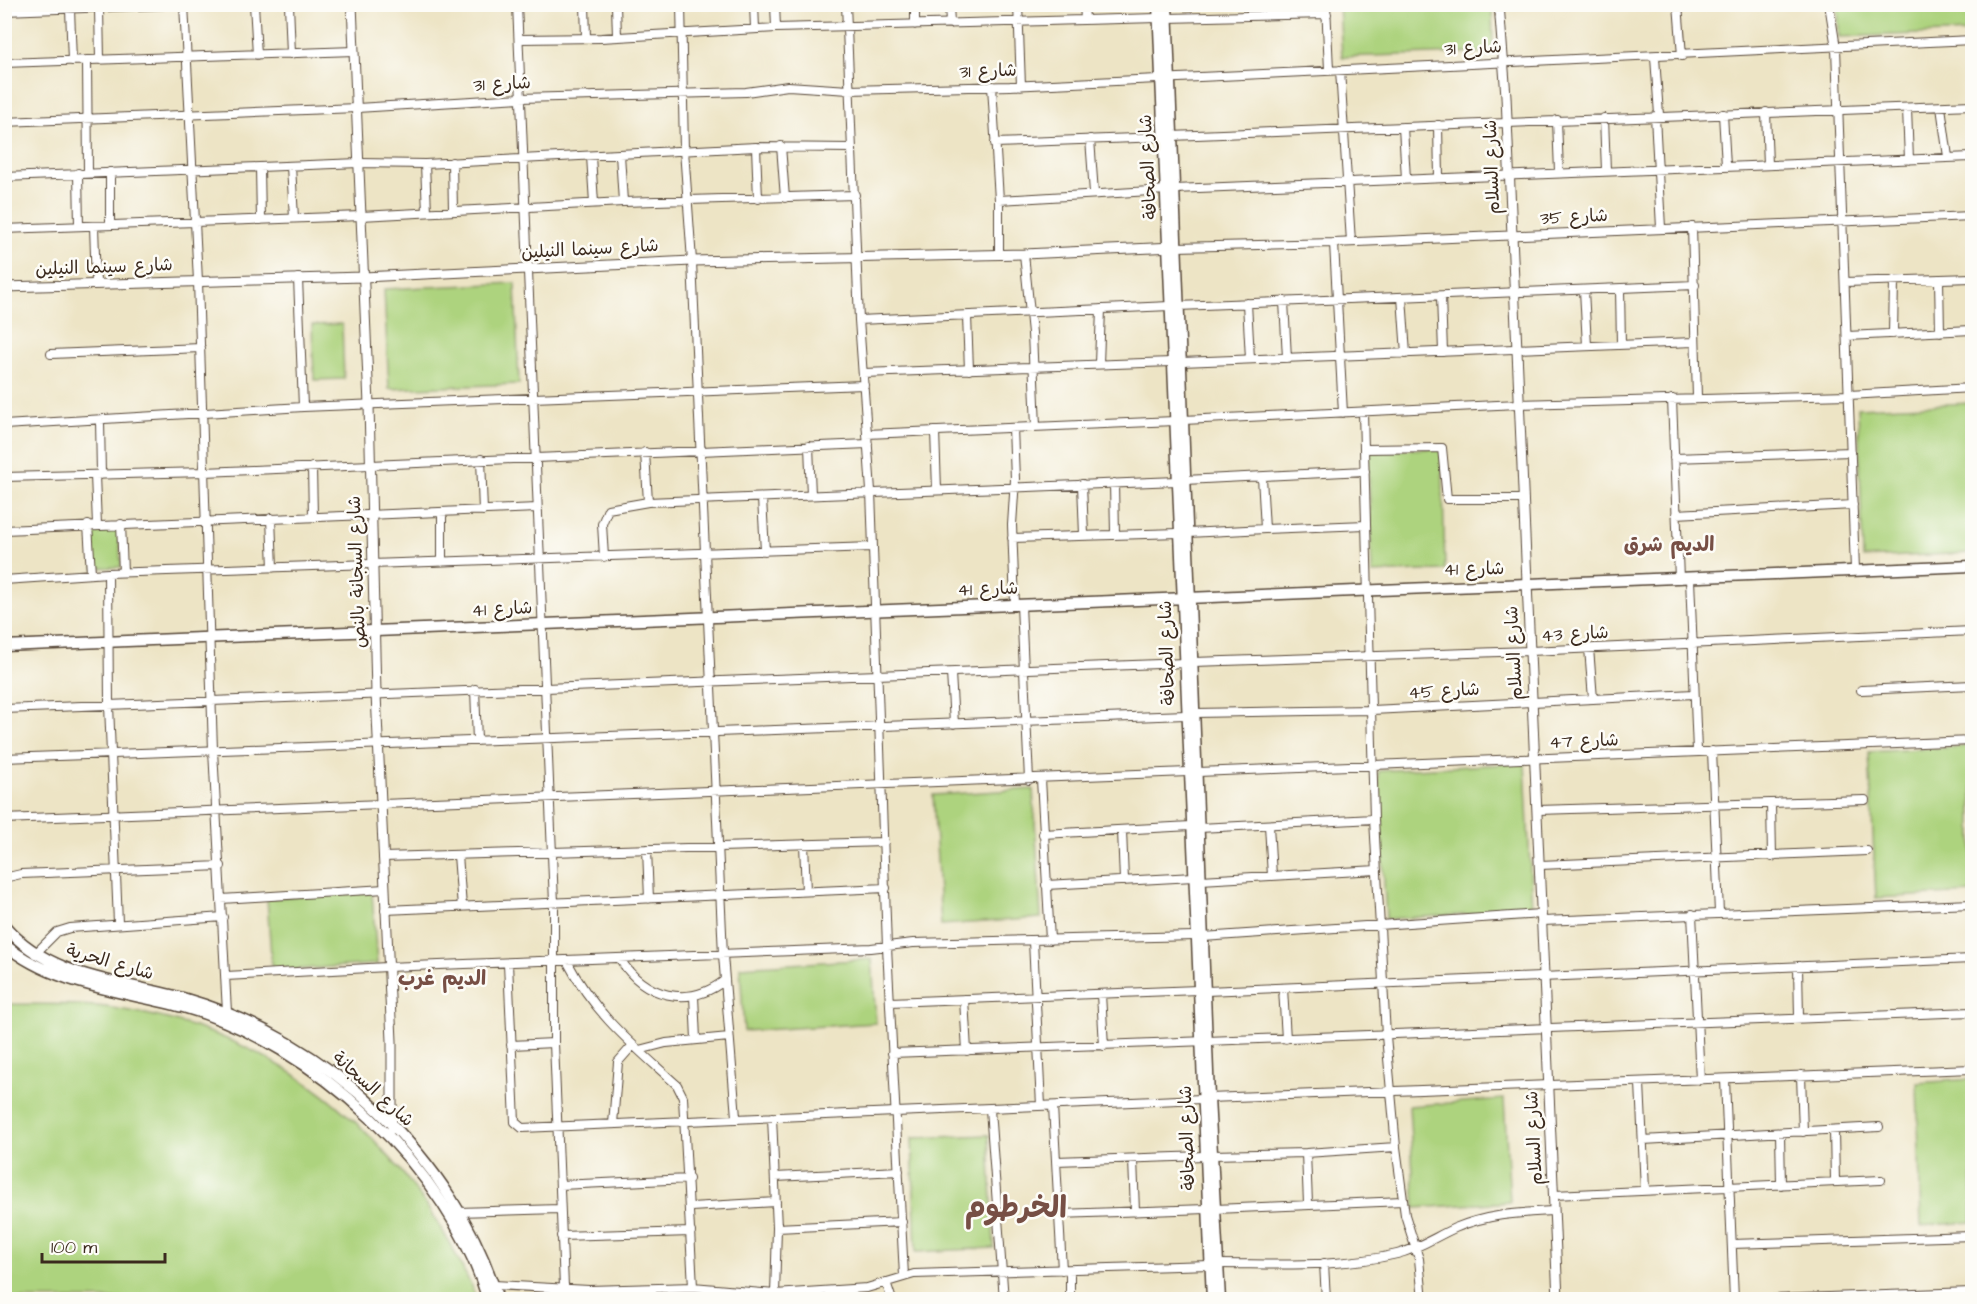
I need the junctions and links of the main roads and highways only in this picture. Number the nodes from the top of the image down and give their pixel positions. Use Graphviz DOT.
graph roads {
  1 [pos="1158,4"];
  2 [pos="1167,4"];
  3 [pos="1163,18"];
  4 [pos="1972,566"];
  5 [pos="1186,599"];
  6 [pos="4,646"];
  7 [pos="4,925"];
  8 [pos="4,944"];
  9 [pos="184,1003"];
  10 [pos="1214,1265"];
  11 [pos="488,1299"];
  12 [pos="498,1299"];
  13 [pos="1212,1299"];
  14 [pos="1220,1299"];
  1 -- 3 [label="main road, شارع الصحافة"];
  2 -- 3 [label="main road, شارع الصحافة"];
  3 -- 5 [label="main road, شارع الصحافة"];
  4 -- 5 [label="main road, شارع 41"];
  5 -- 6 [label="main road, شارع 41"];
  5 -- 10 [label="main road, شارع الصحافة"];
  7 -- 9 [label="main road, شارع الحرية"];
  8 -- 9 [label="main road, شارع الحرية"];
  9 -- 11 [label="main road, شارع السجانة"];
  9 -- 12 [label="main road, شارع السجانة"];
  10 -- 13 [label="main road, شارع الصحافة"];
  10 -- 14 [label="main road, شارع الصحافة"];
}
